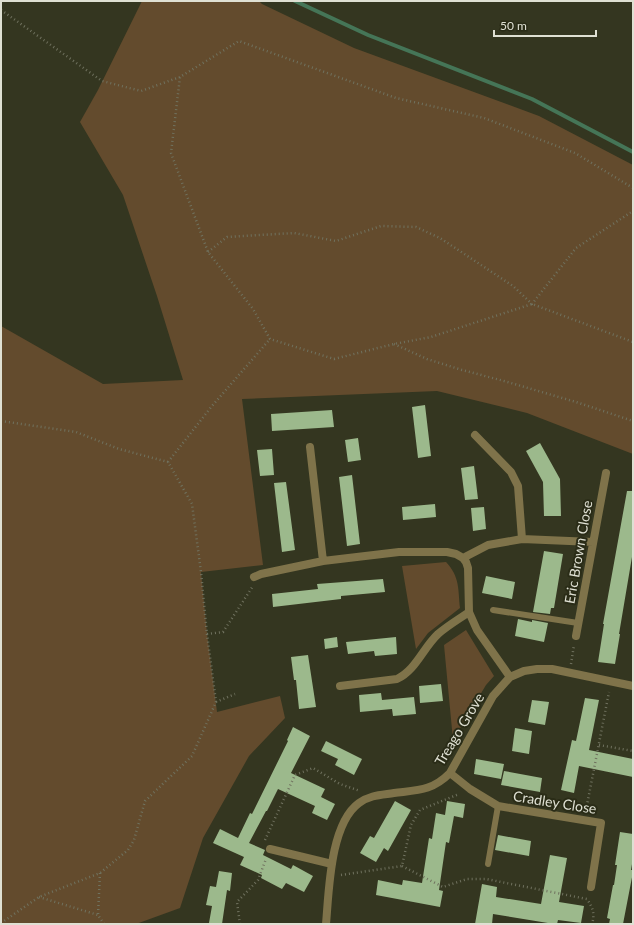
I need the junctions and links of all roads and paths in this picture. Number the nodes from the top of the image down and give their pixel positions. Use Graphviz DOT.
graph roads {
  1 [pos="1,10"];
  2 [pos="180,77"];
  3 [pos="633,188"];
  4 [pos="633,211"];
  5 [pos="208,252"];
  6 [pos="532,304"];
  7 [pos="270,339"];
  8 [pos="633,342"];
  9 [pos="394,344"];
  10 [pos="1,421"];
  11 [pos="633,422"];
  12 [pos="475,436"];
  13 [pos="310,447"];
  14 [pos="168,462"];
  15 [pos="606,473"];
  16 [pos="522,539"];
  17 [pos="593,542"];
  18 [pos="463,558"];
  19 [pos="323,562"];
  20 [pos="257,576"];
  21 [pos="493,610"];
  22 [pos="468,612"];
  23 [pos="578,623"];
  24 [pos="207,634"];
  25 [pos="576,636"];
  26 [pos="570,673"];
  27 [pos="510,676"];
  28 [pos="611,682"];
  29 [pos="340,686"];
  30 [pos="633,686"];
  31 [pos="235,694"];
  32 [pos="216,702"];
  33 [pos="598,745"];
  34 [pos="633,751"];
  35 [pos="450,773"];
  36 [pos="470,789"];
  37 [pos="372,796"];
  38 [pos="498,806"];
  39 [pos="584,820"];
  40 [pos="270,849"];
  41 [pos="332,864"];
  42 [pos="488,864"];
  43 [pos="402,866"];
  44 [pos="100,873"];
  45 [pos="330,876"];
  46 [pos="591,887"];
  47 [pos="39,898"];
  48 [pos="98,915"];
  49 [pos="1,923"];
  50 [pos="104,924"];
  51 [pos="240,924"];
  52 [pos="326,924"];
  53 [pos="592,924"];
  1 -- 2 [label="path"];
  2 -- 3 [label="path"];
  2 -- 5 [label="path"];
  4 -- 6 [label="path"];
  5 -- 6 [label="path"];
  5 -- 7 [label="path"];
  6 -- 8 [label="path"];
  6 -- 9 [label="path"];
  7 -- 9 [label="path"];
  7 -- 14 [label="path"];
  9 -- 11 [label="path"];
  10 -- 14 [label="path"];
  12 -- 16 [label="street"];
  13 -- 19 [label="street"];
  14 -- 24 [label="path"];
  15 -- 17 [label="street, Eric Brown Close"];
  16 -- 17 [label="street"];
  16 -- 18 [label="street"];
  17 -- 23 [label="street, Eric Brown Close"];
  18 -- 19 [label="street"];
  18 -- 22 [label="street"];
  19 -- 20 [label="street"];
  20 -- 24 [label="path"];
  21 -- 23 [label="lane"];
  22 -- 27 [label="street"];
  22 -- 29 [label="street"];
  23 -- 25 [label="street, Eric Brown Close"];
  24 -- 32 [label="path"];
  25 -- 26 [label="path"];
  26 -- 27 [label="street"];
  26 -- 28 [label="street"];
  27 -- 35 [label="street, Treago Grove"];
  28 -- 30 [label="street"];
  28 -- 33 [label="path"];
  31 -- 32 [label="path"];
  32 -- 44 [label="path"];
  33 -- 34 [label="path"];
  33 -- 39 [label="path"];
  35 -- 36 [label="street, Cradley Close"];
  35 -- 37 [label="street, Treago Grove"];
  36 -- 38 [label="street, Cradley Close"];
  36 -- 43 [label="path"];
  37 -- 40 [label="path"];
  37 -- 41 [label="street, Treago Grove"];
  38 -- 39 [label="street, Cradley Close"];
  38 -- 42 [label="lane"];
  39 -- 46 [label="street, Cradley Close"];
  40 -- 41 [label="street"];
  40 -- 51 [label="path"];
  41 -- 45 [label="street, Treago Grove"];
  43 -- 45 [label="path"];
  43 -- 53 [label="path"];
  44 -- 47 [label="path"];
  44 -- 48 [label="path"];
  45 -- 52 [label="street, Treago Grove"];
  47 -- 48 [label="path"];
  47 -- 49 [label="path"];
  48 -- 50 [label="path"];
}
